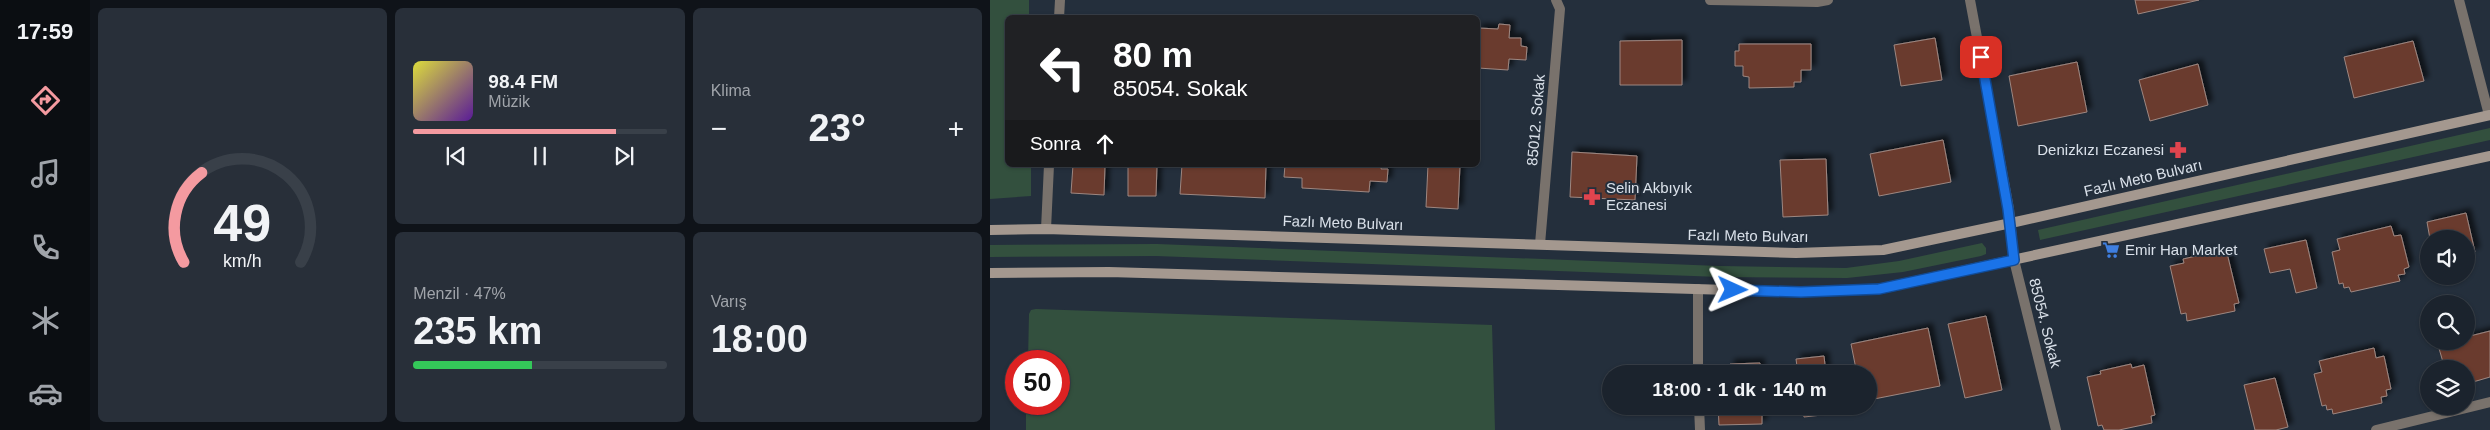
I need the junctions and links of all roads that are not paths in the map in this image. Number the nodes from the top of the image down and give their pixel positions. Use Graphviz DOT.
graph roads {
  1 [pos="1060,0"];
  2 [pos="1556,0"];
  3 [pos="1710,0"];
  4 [pos="1828,0"];
  5 [pos="1970,0"];
  6 [pos="2459,0"];
  7 [pos="1059,15"];
  8 [pos="2490,115"];
  9 [pos="2490,156"];
  10 [pos="1048,167"];
  11 [pos="2011,223"];
  12 [pos="1046,229"];
  13 [pos="990,230"];
  14 [pos="1540,244"];
  15 [pos="2014,260"];
  16 [pos="990,273"];
  17 [pos="1698,289"];
  18 [pos="1698,365"];
  19 [pos="2490,402"];
  20 [pos="1699,415"];
  21 [pos="1700,430"];
  22 [pos="2056,430"];
  23 [pos="2376,430"];
  1 -- 7 [label="street"];
  2 -- 14 [label="street, 85012. Sokak"];
  3 -- 4 [label="street"];
  5 -- 11 [label="street, 85054. Sokak"];
  6 -- 8 [label="street"];
  8 -- 11 [label="main road, Fazlı Meto Bulvarı"];
  9 -- 15 [label="main road"];
  10 -- 12 [label="street"];
  11 -- 14 [label="main road, Fazlı Meto Bulvarı"];
  11 -- 15 [label="street, 85054. Sokak"];
  12 -- 13 [label="main road, Fazlı Meto Bulvarı"];
  12 -- 14 [label="main road, Fazlı Meto Bulvarı"];
  15 -- 17 [label="main road"];
  15 -- 22 [label="street, 85054. Sokak"];
  16 -- 17 [label="main road"];
  17 -- 18 [label="street"];
  19 -- 23 [label="street"];
  20 -- 21 [label="street"];
}
